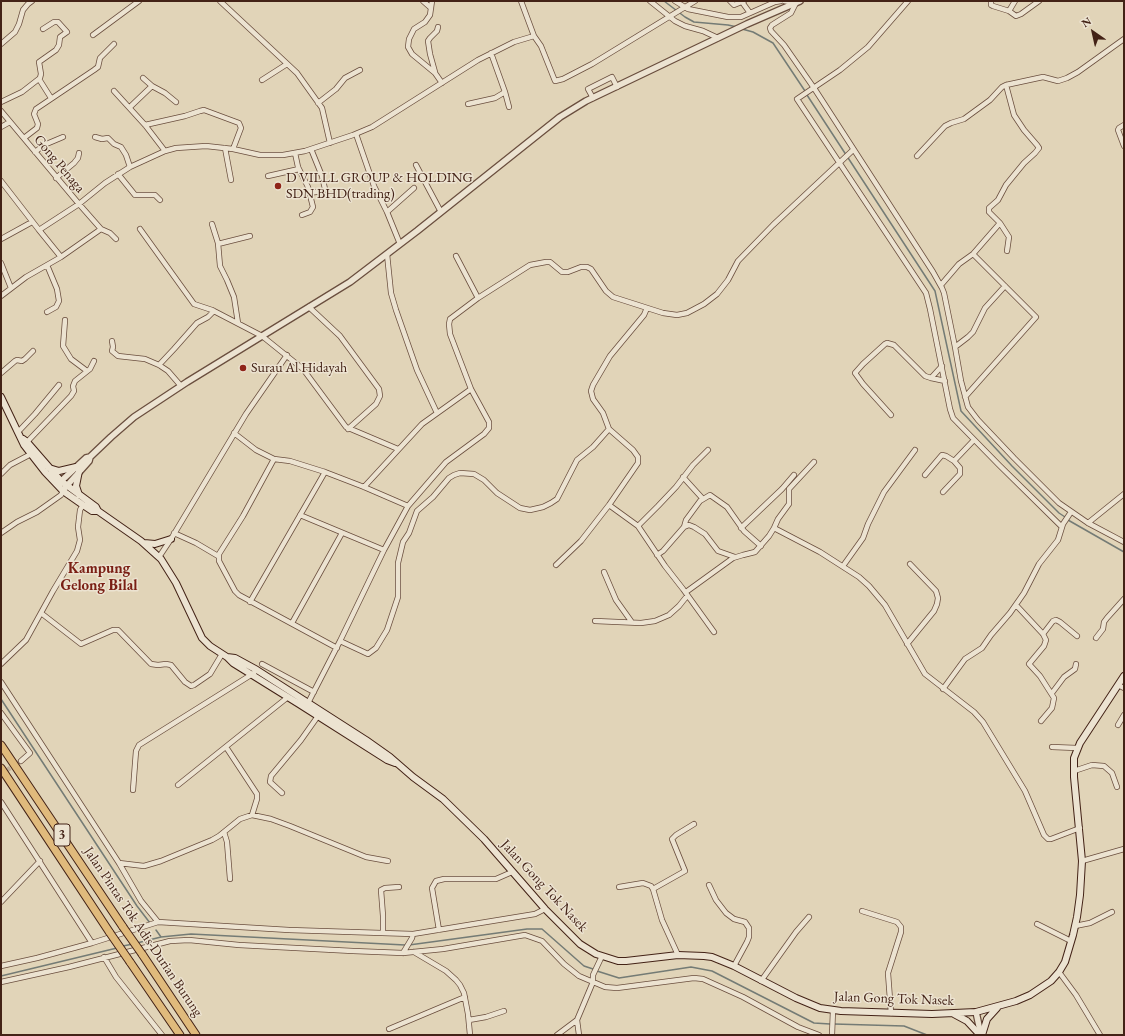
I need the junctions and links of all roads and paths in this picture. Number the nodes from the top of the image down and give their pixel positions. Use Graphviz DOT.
graph roads {
  1 [pos="32,1"];
  2 [pos="139,1"];
  3 [pos="220,1"];
  4 [pos="423,1"];
  5 [pos="432,1"];
  6 [pos="521,1"];
  7 [pos="650,1"];
  8 [pos="676,1"];
  9 [pos="695,1"];
  10 [pos="730,1"];
  11 [pos="743,1"];
  12 [pos="781,1"];
  13 [pos="784,1"];
  14 [pos="908,1"];
  15 [pos="991,1"];
  16 [pos="1015,1"];
  17 [pos="1039,1"];
  18 [pos="775,2"];
  19 [pos="798,2"];
  20 [pos="431,8"];
  21 [pos="684,8"];
  22 [pos="1009,11"];
  23 [pos="750,13"];
  24 [pos="670,16"];
  25 [pos="438,27"];
  26 [pos="42,29"];
  27 [pos="92,35"];
  28 [pos="534,36"];
  29 [pos="718,38"];
  30 [pos="1124,39"];
  31 [pos="1,44"];
  32 [pos="114,44"];
  33 [pos="491,53"];
  34 [pos="287,64"];
  35 [pos="360,70"];
  36 [pos="435,73"];
  37 [pos="143,78"];
  38 [pos="39,79"];
  39 [pos="262,80"];
  40 [pos="442,83"];
  41 [pos="1006,85"];
  42 [pos="152,86"];
  43 [pos="617,87"];
  44 [pos="814,88"];
  45 [pos="114,91"];
  46 [pos="505,92"];
  47 [pos="51,98"];
  48 [pos="593,98"];
  49 [pos="1,102"];
  50 [pos="176,102"];
  51 [pos="318,103"];
  52 [pos="468,104"];
  53 [pos="509,107"];
  54 [pos="130,108"];
  55 [pos="1,111"];
  56 [pos="10,122"];
  57 [pos="145,125"];
  58 [pos="1124,125"];
  59 [pos="1,127"];
  60 [pos="356,134"];
  61 [pos="63,137"];
  62 [pos="95,137"];
  63 [pos="24,138"];
  64 [pos="330,143"];
  65 [pos="1124,146"];
  66 [pos="225,148"];
  67 [pos="233,149"];
  68 [pos="311,149"];
  69 [pos="853,150"];
  70 [pos="165,151"];
  71 [pos="35,152"];
  72 [pos="79,153"];
  73 [pos="295,153"];
  74 [pos="917,156"];
  75 [pos="838,162"];
  76 [pos="416,165"];
  77 [pos="130,167"];
  78 [pos="299,169"];
  79 [pos="118,174"];
  80 [pos="268,176"];
  81 [pos="56,178"];
  82 [pos="231,180"];
  83 [pos="1,181"];
  84 [pos="414,188"];
  85 [pos="309,192"];
  86 [pos="160,200"];
  87 [pos="79,204"];
  88 [pos="388,212"];
  89 [pos="441,212"];
  90 [pos="302,215"];
  91 [pos="32,222"];
  92 [pos="1000,223"];
  93 [pos="212,224"];
  94 [pos="101,229"];
  95 [pos="140,229"];
  96 [pos="39,230"];
  97 [pos="250,236"];
  98 [pos="1,239"];
  99 [pos="116,239"];
  100 [pos="218,244"];
  101 [pos="400,244"];
  102 [pos="1007,251"];
  103 [pos="387,254"];
  104 [pos="973,254"];
  105 [pos="456,256"];
  106 [pos="61,257"];
  107 [pos="1,263"];
  108 [pos="47,265"];
  109 [pos="941,285"];
  110 [pos="1005,286"];
  111 [pos="11,288"];
  112 [pos="1,296"];
  113 [pos="478,298"];
  114 [pos="310,307"];
  115 [pos="647,308"];
  116 [pos="214,311"];
  117 [pos="47,312"];
  118 [pos="65,320"];
  119 [pos="238,323"];
  120 [pos="262,336"];
  121 [pos="112,342"];
  122 [pos="956,347"];
  123 [pos="33,351"];
  124 [pos="287,355"];
  125 [pos="94,360"];
  126 [pos="159,365"];
  127 [pos="942,366"];
  128 [pos="87,371"];
  129 [pos="1,373"];
  130 [pos="931,378"];
  131 [pos="945,381"];
  132 [pos="59,385"];
  133 [pos="181,386"];
  134 [pos="471,389"];
  135 [pos="1,397"];
  136 [pos="965,397"];
  137 [pos="437,413"];
  138 [pos="891,415"];
  139 [pos="609,428"];
  140 [pos="348,429"];
  141 [pos="18,432"];
  142 [pos="234,434"];
  143 [pos="974,440"];
  144 [pos="25,441"];
  145 [pos="398,450"];
  146 [pos="708,450"];
  147 [pos="915,450"];
  148 [pos="31,454"];
  149 [pos="274,459"];
  150 [pos="954,461"];
  151 [pos="814,462"];
  152 [pos="48,467"];
  153 [pos="77,470"];
  154 [pos="325,472"];
  155 [pos="1,474"];
  156 [pos="794,475"];
  157 [pos="925,475"];
  158 [pos="683,478"];
  159 [pos="59,483"];
  160 [pos="364,487"];
  161 [pos="65,488"];
  162 [pos="943,492"];
  163 [pos="1124,494"];
  164 [pos="79,495"];
  165 [pos="703,499"];
  166 [pos="83,505"];
  167 [pos="609,505"];
  168 [pos="408,506"];
  169 [pos="98,511"];
  170 [pos="1070,513"];
  171 [pos="300,515"];
  172 [pos="1088,523"];
  173 [pos="638,526"];
  174 [pos="1063,526"];
  175 [pos="684,527"];
  176 [pos="741,528"];
  177 [pos="774,528"];
  178 [pos="1,533"];
  179 [pos="342,533"];
  180 [pos="173,536"];
  181 [pos="1124,542"];
  182 [pos="144,543"];
  183 [pos="761,546"];
  184 [pos="384,550"];
  185 [pos="657,555"];
  186 [pos="218,556"];
  187 [pos="159,557"];
  188 [pos="735,557"];
  189 [pos="910,564"];
  190 [pos="556,565"];
  191 [pos="843,566"];
  192 [pos="604,572"];
  193 [pos="686,594"];
  194 [pos="1124,599"];
  195 [pos="250,602"];
  196 [pos="1016,605"];
  197 [pos="42,613"];
  198 [pos="595,620"];
  199 [pos="631,622"];
  200 [pos="292,623"];
  201 [pos="714,632"];
  202 [pos="1043,634"];
  203 [pos="1077,636"];
  204 [pos="1096,638"];
  205 [pos="340,641"];
  206 [pos="907,644"];
  207 [pos="336,648"];
  208 [pos="224,656"];
  209 [pos="1,664"];
  210 [pos="262,664"];
  211 [pos="1076,664"];
  212 [pos="255,673"];
  213 [pos="1124,676"];
  214 [pos="1,682"];
  215 [pos="1121,687"];
  216 [pos="943,689"];
  217 [pos="314,692"];
  218 [pos="1052,693"];
  219 [pos="288,697"];
  220 [pos="308,703"];
  221 [pos="299,704"];
  222 [pos="312,712"];
  223 [pos="1,713"];
  224 [pos="1124,715"];
  225 [pos="318,716"];
  226 [pos="1041,721"];
  227 [pos="1118,725"];
  228 [pos="1,745"];
  229 [pos="226,747"];
  230 [pos="1052,747"];
  231 [pos="1077,748"];
  232 [pos="20,761"];
  233 [pos="396,764"];
  234 [pos="1,768"];
  235 [pos="1074,771"];
  236 [pos="178,785"];
  237 [pos="1117,786"];
  238 [pos="133,790"];
  239 [pos="282,793"];
  240 [pos="1,802"];
  241 [pos="252,815"];
  242 [pos="694,824"];
  243 [pos="1080,828"];
  244 [pos="224,832"];
  245 [pos="1124,849"];
  246 [pos="40,861"];
  247 [pos="388,861"];
  248 [pos="1082,861"];
  249 [pos="119,863"];
  250 [pos="512,872"];
  251 [pos="230,879"];
  252 [pos="710,885"];
  253 [pos="399,887"];
  254 [pos="619,887"];
  255 [pos="653,889"];
  256 [pos="1,902"];
  257 [pos="545,909"];
  258 [pos="862,911"];
  259 [pos="1112,912"];
  260 [pos="809,917"];
  261 [pos="158,922"];
  262 [pos="1038,924"];
  263 [pos="1075,926"];
  264 [pos="439,930"];
  265 [pos="383,933"];
  266 [pos="412,936"];
  267 [pos="1071,941"];
  268 [pos="92,943"];
  269 [pos="413,952"];
  270 [pos="403,953"];
  271 [pos="678,955"];
  272 [pos="602,956"];
  273 [pos="104,958"];
  274 [pos="1,966"];
  275 [pos="734,966"];
  276 [pos="1059,972"];
  277 [pos="761,981"];
  278 [pos="1,982"];
  279 [pos="593,982"];
  280 [pos="465,997"];
  281 [pos="998,1007"];
  282 [pos="833,1010"];
  283 [pos="504,1011"];
  284 [pos="976,1012"];
  285 [pos="891,1013"];
  286 [pos="953,1013"];
  287 [pos="469,1020"];
  288 [pos="577,1020"];
  289 [pos="389,1030"];
  290 [pos="832,1034"];
  291 [pos="162,1035"];
  292 [pos="180,1035"];
  293 [pos="196,1035"];
  294 [pos="470,1035"];
  295 [pos="557,1035"];
  296 [pos="579,1035"];
  297 [pos="819,1035"];
  298 [pos="981,1035"];
  299 [pos="1100,1035"];
  1 -- 31 [label="street"];
  2 -- 27 [label="street"];
  3 -- 34 [label="street"];
  4 -- 20 [label="street"];
  5 -- 20 [label="street"];
  6 -- 28 [label="street"];
  7 -- 24 [label="street"];
  8 -- 21 [label="street"];
  9 -- 21 [label="street"];
  10 -- 11 [label="street"];
  11 -- 23 [label="street"];
  12 -- 18 [label="street"];
  13 -- 19 [label="street"];
  14 -- 44 [label="street"];
  15 -- 22 [label="street"];
  16 -- 22 [label="street"];
  17 -- 22 [label="street"];
  18 -- 23 [label="street"];
  19 -- 29 [label="street"];
  19 -- 44 [label="street"];
  20 -- 36 [label="street"];
  21 -- 23 [label="street"];
  21 -- 24 [label="street"];
  24 -- 28 [label="street"];
  24 -- 29 [label="street"];
  25 -- 36 [label="street"];
  26 -- 38 [label="street"];
  28 -- 33 [label="street"];
  29 -- 43 [label="street"];
  30 -- 41 [label="street"];
  32 -- 47 [label="street"];
  33 -- 40 [label="street"];
  33 -- 46 [label="street"];
  34 -- 39 [label="street"];
  34 -- 51 [label="street"];
  35 -- 51 [label="street"];
  36 -- 40 [label="street"];
  37 -- 42 [label="street"];
  38 -- 47 [label="street"];
  38 -- 49 [label="street"];
  40 -- 60 [label="street"];
  41 -- 74 [label="street"];
  41 -- 92 [label="street"];
  42 -- 50 [label="street"];
  42 -- 54 [label="street"];
  43 -- 48 [label="street"];
  43 -- 48 [label="street"];
  44 -- 69 [label="street"];
  44 -- 75 [label="street"];
  45 -- 54 [label="street"];
  46 -- 52 [label="street"];
  46 -- 53 [label="street"];
  47 -- 63 [label="street"];
  48 -- 89 [label="street"];
  51 -- 64 [label="street"];
  54 -- 57 [label="street"];
  55 -- 56 [label="street, Gong Penaga"];
  56 -- 59 [label="street"];
  56 -- 63 [label="street, Gong Penaga"];
  57 -- 67 [label="street"];
  57 -- 70 [label="street"];
  58 -- 65 [label="street"];
  60 -- 64 [label="street"];
  60 -- 88 [label="street"];
  61 -- 71 [label="street"];
  62 -- 77 [label="street"];
  63 -- 71 [label="street, Gong Penaga"];
  64 -- 68 [label="street"];
  66 -- 67 [label="street"];
  66 -- 70 [label="street"];
  66 -- 82 [label="street"];
  67 -- 73 [label="street"];
  68 -- 73 [label="street"];
  68 -- 85 [label="street"];
  69 -- 75 [label="street"];
  69 -- 109 [label="street"];
  70 -- 77 [label="street"];
  71 -- 81 [label="street, Gong Penaga"];
  72 -- 81 [label="street"];
  73 -- 78 [label="street"];
  75 -- 115 [label="street"];
  75 -- 127 [label="street"];
  76 -- 89 [label="street"];
  77 -- 79 [label="street"];
  78 -- 80 [label="street"];
  78 -- 85 [label="street"];
  79 -- 86 [label="street"];
  79 -- 87 [label="street"];
  81 -- 87 [label="street, Gong Penaga"];
  83 -- 91 [label="street"];
  84 -- 88 [label="street"];
  85 -- 90 [label="street"];
  87 -- 94 [label="street, Gong Penaga"];
  87 -- 96 [label="street"];
  88 -- 101 [label="street"];
  89 -- 101 [label="street"];
  91 -- 96 [label="street"];
  91 -- 98 [label="street"];
  92 -- 102 [label="street"];
  92 -- 104 [label="street"];
  93 -- 100 [label="street"];
  94 -- 99 [label="street, Gong Penaga"];
  94 -- 106 [label="street"];
  95 -- 116 [label="street"];
  96 -- 106 [label="street"];
  97 -- 100 [label="street"];
  100 -- 119 [label="street"];
  101 -- 103 [label="street"];
  103 -- 114 [label="street"];
  103 -- 137 [label="street"];
  104 -- 109 [label="street"];
  104 -- 110 [label="street"];
  105 -- 113 [label="street"];
  106 -- 108 [label="street"];
  107 -- 111 [label="street"];
  108 -- 111 [label="street"];
  108 -- 117 [label="street"];
  109 -- 122 [label="street"];
  110 -- 122 [label="street"];
  110 -- 136 [label="street"];
  111 -- 112 [label="street"];
  113 -- 115 [label="street"];
  113 -- 134 [label="street"];
  114 -- 120 [label="street"];
  114 -- 140 [label="street"];
  115 -- 139 [label="street"];
  116 -- 119 [label="street"];
  116 -- 126 [label="street"];
  118 -- 128 [label="street"];
  119 -- 120 [label="street"];
  120 -- 124 [label="street"];
  120 -- 133 [label="street"];
  121 -- 126 [label="street"];
  122 -- 136 [label="street"];
  123 -- 129 [label="street"];
  124 -- 140 [label="street"];
  124 -- 142 [label="street"];
  125 -- 128 [label="street"];
  126 -- 133 [label="street"];
  127 -- 130 [label="street"];
  127 -- 131 [label="street"];
  128 -- 144 [label="street"];
  130 -- 131 [label="street"];
  130 -- 138 [label="street"];
  131 -- 143 [label="street"];
  132 -- 141 [label="street"];
  133 -- 153 [label="street"];
  134 -- 137 [label="street"];
  134 -- 168 [label="street"];
  135 -- 141 [label="main road, Jalan Gong Tok Nasek"];
  136 -- 170 [label="street"];
  137 -- 145 [label="street"];
  139 -- 167 [label="street"];
  139 -- 205 [label="street"];
  140 -- 145 [label="street"];
  141 -- 144 [label="main road, Jalan Gong Tok Nasek"];
  142 -- 149 [label="street"];
  142 -- 180 [label="street"];
  143 -- 150 [label="street"];
  143 -- 174 [label="street"];
  144 -- 148 [label="main road, Jalan Gong Tok Nasek"];
  144 -- 152 [label="main road, Jalan Gong Tok Nasek"];
  145 -- 160 [label="street"];
  146 -- 158 [label="street"];
  147 -- 191 [label="street"];
  148 -- 155 [label="street"];
  148 -- 159 [label="main road, Jalan Gong Tok Nasek"];
  149 -- 154 [label="street"];
  149 -- 186 [label="street"];
  150 -- 157 [label="street"];
  150 -- 162 [label="street"];
  151 -- 177 [label="street"];
  152 -- 153 [label="main road"];
  152 -- 159 [label="main road, Jalan Gong Tok Nasek"];
  153 -- 159 [label="street"];
  153 -- 161 [label="street"];
  153 -- 164 [label="main road"];
  154 -- 160 [label="street"];
  154 -- 171 [label="street"];
  156 -- 176 [label="street"];
  158 -- 165 [label="street"];
  158 -- 173 [label="street"];
  159 -- 161 [label="main road, Jalan Gong Tok Nasek"];
  160 -- 168 [label="street"];
  161 -- 164 [label="main road, Jalan Gong Tok Nasek"];
  161 -- 166 [label="main road, Jalan Gong Tok Nasek"];
  161 -- 178 [label="street"];
  163 -- 172 [label="street"];
  164 -- 169 [label="main road, Jalan Gong Tok Nasek"];
  165 -- 175 [label="street"];
  165 -- 176 [label="street"];
  166 -- 169 [label="main road, Jalan Gong Tok Nasek"];
  166 -- 197 [label="street"];
  167 -- 173 [label="street"];
  167 -- 190 [label="street"];
  168 -- 184 [label="street"];
  169 -- 182 [label="main road, Jalan Gong Tok Nasek"];
  170 -- 172 [label="street"];
  170 -- 174 [label="street"];
  171 -- 179 [label="street"];
  171 -- 195 [label="street"];
  172 -- 181 [label="street"];
  173 -- 185 [label="street"];
  174 -- 196 [label="street"];
  175 -- 185 [label="street"];
  175 -- 188 [label="street"];
  176 -- 183 [label="street"];
  177 -- 183 [label="street"];
  177 -- 191 [label="street"];
  179 -- 184 [label="street"];
  179 -- 200 [label="street"];
  180 -- 182 [label="main road"];
  180 -- 186 [label="street"];
  180 -- 187 [label="street"];
  182 -- 187 [label="main road, Jalan Gong Tok Nasek"];
  183 -- 188 [label="street"];
  184 -- 205 [label="street"];
  185 -- 193 [label="street"];
  186 -- 195 [label="street"];
  187 -- 208 [label="main road, Jalan Gong Tok Nasek"];
  188 -- 193 [label="street"];
  189 -- 206 [label="street"];
  191 -- 206 [label="street"];
  192 -- 199 [label="street"];
  193 -- 199 [label="street"];
  193 -- 201 [label="street"];
  194 -- 204 [label="street"];
  195 -- 200 [label="street"];
  196 -- 202 [label="street"];
  196 -- 216 [label="street"];
  197 -- 208 [label="street"];
  197 -- 209 [label="street"];
  198 -- 199 [label="street"];
  200 -- 207 [label="street"];
  202 -- 203 [label="street"];
  202 -- 218 [label="street"];
  205 -- 207 [label="street"];
  206 -- 216 [label="street"];
  207 -- 217 [label="street"];
  208 -- 212 [label="main road, Jalan Gong Tok Nasek"];
  210 -- 217 [label="street"];
  211 -- 218 [label="street"];
  212 -- 219 [label="main road, Jalan Gong Tok Nasek"];
  212 -- 220 [label="main road, Jalan Gong Tok Nasek"];
  212 -- 238 [label="street"];
  213 -- 215 [label="main road, Jalan Gong Tok Nasek"];
  214 -- 249 [label="street"];
  215 -- 231 [label="main road, Jalan Gong Tok Nasek"];
  216 -- 243 [label="street"];
  217 -- 220 [label="street"];
  218 -- 226 [label="street"];
  219 -- 221 [label="main road, Jalan Gong Tok Nasek"];
  219 -- 229 [label="street"];
  220 -- 221 [label="main road"];
  220 -- 222 [label="main road"];
  220 -- 233 [label="main road, Jalan Gong Tok Nasek"];
  221 -- 222 [label="main road, Jalan Gong Tok Nasek"];
  222 -- 225 [label="main road, Jalan Gong Tok Nasek"];
  223 -- 232 [label="street"];
  224 -- 227 [label="street"];
  225 -- 233 [label="main road, Jalan Gong Tok Nasek"];
  225 -- 239 [label="street"];
  228 -- 293 [label="main road, Jalan Pintas Tok Adis-Durian Burung / 3, bridge"];
  229 -- 236 [label="street"];
  229 -- 241 [label="street"];
  230 -- 231 [label="street"];
  231 -- 235 [label="main road, Jalan Gong Tok Nasek"];
  233 -- 250 [label="main road, Jalan Gong Tok Nasek"];
  234 -- 292 [label="main road, Jalan Pintas Tok Adis-Durian Burung / 3, bridge"];
  235 -- 237 [label="street"];
  235 -- 243 [label="main road, Jalan Gong Tok Nasek"];
  240 -- 246 [label="street"];
  241 -- 244 [label="street"];
  241 -- 247 [label="street"];
  242 -- 255 [label="street"];
  243 -- 248 [label="main road, Jalan Gong Tok Nasek"];
  244 -- 249 [label="street"];
  244 -- 251 [label="street"];
  245 -- 248 [label="street"];
  246 -- 256 [label="street"];
  246 -- 268 [label="street"];
  248 -- 263 [label="main road, Jalan Gong Tok Nasek"];
  249 -- 261 [label="street"];
  250 -- 257 [label="main road, Jalan Gong Tok Nasek"];
  250 -- 264 [label="street"];
  252 -- 275 [label="street"];
  253 -- 265 [label="street"];
  254 -- 255 [label="street"];
  255 -- 271 [label="street"];
  257 -- 264 [label="street"];
  257 -- 272 [label="main road, Jalan Gong Tok Nasek"];
  258 -- 285 [label="street"];
  259 -- 263 [label="street"];
  260 -- 277 [label="street"];
  261 -- 265 [label="street"];
  261 -- 268 [label="street"];
  262 -- 267 [label="street"];
  263 -- 267 [label="main road, Jalan Gong Tok Nasek"];
  264 -- 266 [label="street"];
  265 -- 266 [label="street"];
  266 -- 270 [label="street"];
  267 -- 276 [label="main road, Jalan Gong Tok Nasek"];
  268 -- 274 [label="street"];
  269 -- 270 [label="street"];
  269 -- 279 [label="street"];
  269 -- 280 [label="street"];
  270 -- 273 [label="street"];
  271 -- 272 [label="main road, Jalan Gong Tok Nasek"];
  271 -- 275 [label="main road, Jalan Gong Tok Nasek"];
  272 -- 279 [label="street"];
  273 -- 278 [label="street"];
  273 -- 291 [label="street"];
  275 -- 277 [label="main road, Jalan Gong Tok Nasek"];
  276 -- 281 [label="main road, Jalan Gong Tok Nasek"];
  276 -- 299 [label="street"];
  277 -- 282 [label="main road, Jalan Gong Tok Nasek"];
  279 -- 288 [label="street"];
  279 -- 297 [label="street"];
  280 -- 287 [label="street"];
  280 -- 289 [label="street"];
  281 -- 284 [label="main road, Jalan Gong Tok Nasek"];
  281 -- 298 [label="main road"];
  282 -- 285 [label="main road, Jalan Gong Tok Nasek"];
  282 -- 290 [label="street"];
  283 -- 287 [label="street"];
  284 -- 286 [label="main road, Jalan Gong Tok Nasek"];
  284 -- 298 [label="street"];
  285 -- 286 [label="main road, Jalan Gong Tok Nasek"];
  286 -- 298 [label="main road"];
  287 -- 294 [label="street"];
  288 -- 295 [label="street"];
  288 -- 296 [label="street"];
}
